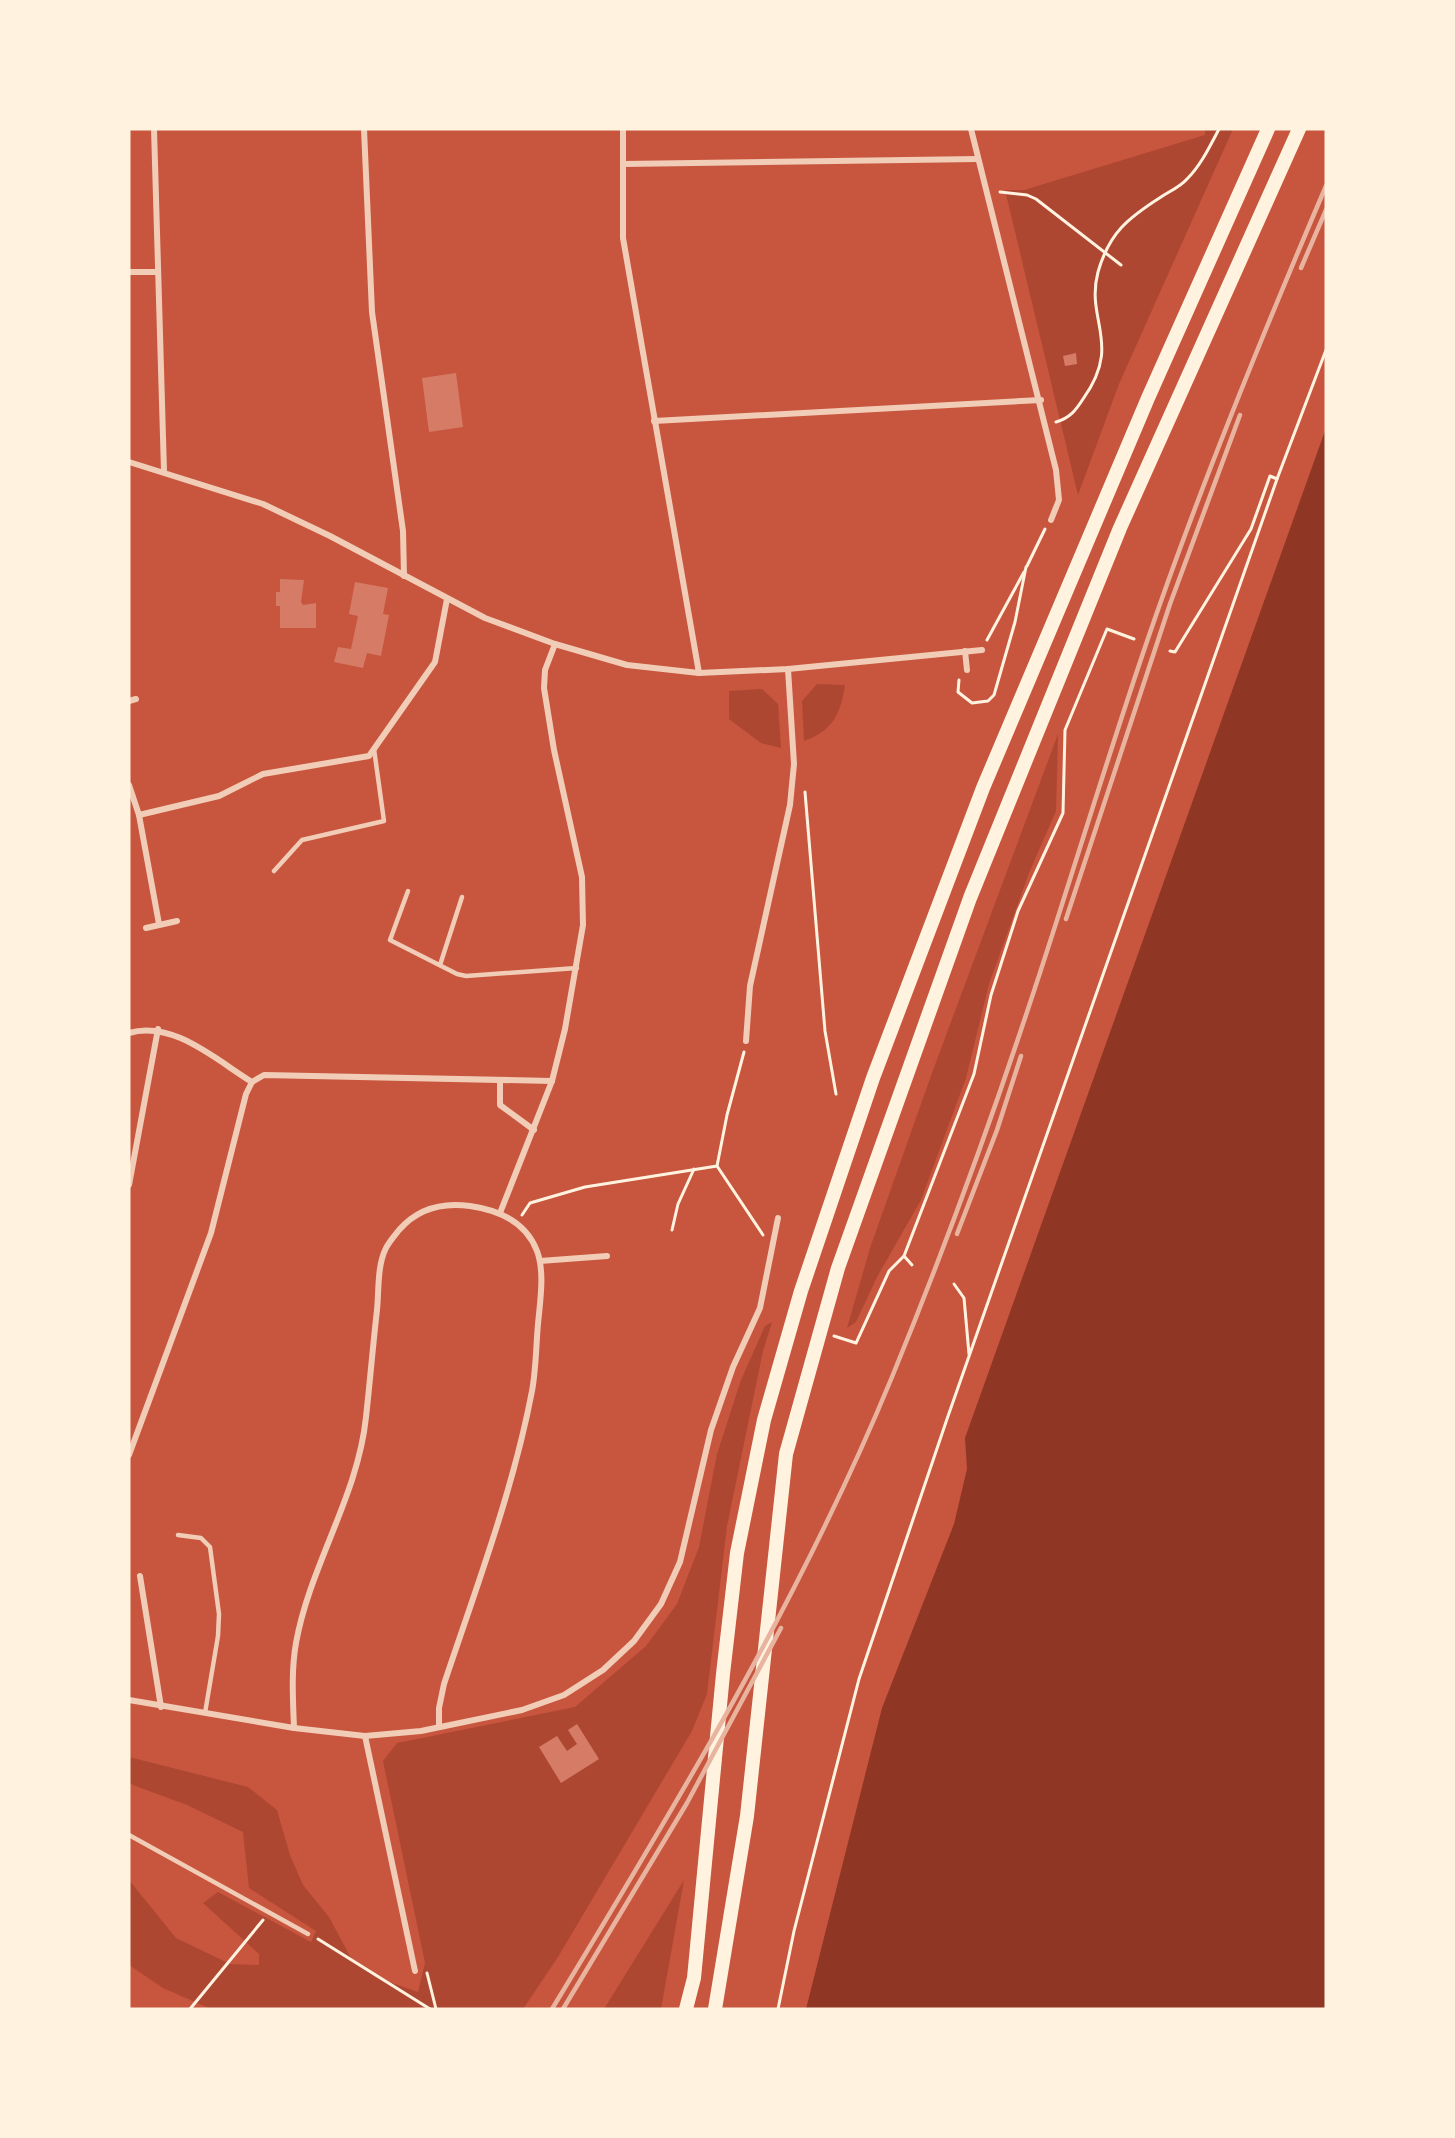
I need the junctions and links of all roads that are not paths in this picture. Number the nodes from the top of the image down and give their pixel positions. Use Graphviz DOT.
graph roads {
  1 [pos="154,129"];
  2 [pos="364,129"];
  3 [pos="622,129"];
  4 [pos="971,129"];
  5 [pos="1268,129"];
  6 [pos="1299,129"];
  7 [pos="978,159"];
  8 [pos="623,164"];
  9 [pos="129,272"];
  10 [pos="157,272"];
  11 [pos="1041,400"];
  12 [pos="654,421"];
  13 [pos="129,462"];
  14 [pos="164,471"];
  15 [pos="1051,520"];
  16 [pos="404,576"];
  17 [pos="447,599"];
  18 [pos="555,644"];
  19 [pos="982,650"];
  20 [pos="965,651"];
  21 [pos="788,669"];
  22 [pos="967,670"];
  23 [pos="699,673"];
  24 [pos="374,749"];
  25 [pos="129,785"];
  26 [pos="139,815"];
  27 [pos="274,871"];
  28 [pos="408,891"];
  29 [pos="462,897"];
  30 [pos="177,921"];
  31 [pos="159,924"];
  32 [pos="146,928"];
  33 [pos="440,966"];
  34 [pos="577,968"];
  35 [pos="158,1029"];
  36 [pos="129,1033"];
  37 [pos="746,1041"];
  38 [pos="500,1080"];
  39 [pos="552,1081"];
  40 [pos="252,1082"];
  41 [pos="534,1130"];
  42 [pos="129,1185"];
  43 [pos="500,1213"];
  44 [pos="778,1218"];
  45 [pos="607,1256"];
  46 [pos="540,1262"];
  47 [pos="129,1455"];
  48 [pos="178,1535"];
  49 [pos="140,1576"];
  50 [pos="129,1700"];
  51 [pos="161,1707"];
  52 [pos="205,1714"];
  53 [pos="439,1727"];
  54 [pos="294,1728"];
  55 [pos="365,1736"];
  56 [pos="129,1835"];
  57 [pos="308,1934"];
  58 [pos="415,1971"];
  59 [pos="686,2009"];
  60 [pos="715,2009"];
  1 -- 10 [label="street"];
  2 -- 16 [label="street"];
  3 -- 8 [label="street"];
  4 -- 7 [label="street"];
  5 -- 59 [label="highway"];
  6 -- 60 [label="highway"];
  7 -- 8 [label="street"];
  7 -- 11 [label="street"];
  8 -- 12 [label="street"];
  9 -- 10 [label="street"];
  10 -- 14 [label="street"];
  11 -- 12 [label="street"];
  11 -- 15 [label="street"];
  12 -- 23 [label="street"];
  13 -- 14 [label="street"];
  14 -- 16 [label="street"];
  16 -- 17 [label="street"];
  17 -- 18 [label="street"];
  17 -- 24 [label="street"];
  18 -- 23 [label="street"];
  18 -- 34 [label="street"];
  19 -- 20 [label="street"];
  20 -- 21 [label="street"];
  20 -- 22 [label="street"];
  21 -- 23 [label="street"];
  21 -- 37 [label="street"];
  24 -- 26 [label="street"];
  24 -- 27 [label="lane"];
  25 -- 26 [label="street"];
  26 -- 31 [label="street"];
  28 -- 33 [label="lane"];
  29 -- 33 [label="lane"];
  30 -- 31 [label="street"];
  31 -- 32 [label="street"];
  33 -- 34 [label="lane"];
  34 -- 39 [label="street"];
  35 -- 36 [label="street"];
  35 -- 40 [label="street"];
  35 -- 42 [label="street"];
  38 -- 39 [label="street"];
  38 -- 40 [label="street"];
  38 -- 41 [label="street"];
  39 -- 41 [label="street"];
  40 -- 47 [label="street"];
  41 -- 43 [label="street"];
  43 -- 46 [label="street"];
  43 -- 54 [label="street"];
  44 -- 53 [label="street"];
  45 -- 46 [label="street"];
  46 -- 53 [label="street"];
  48 -- 52 [label="lane"];
  49 -- 51 [label="street"];
  50 -- 51 [label="street"];
  51 -- 52 [label="street"];
  52 -- 54 [label="street"];
  53 -- 55 [label="street"];
  54 -- 55 [label="street"];
  55 -- 58 [label="street"];
  56 -- 57 [label="lane"];
}
